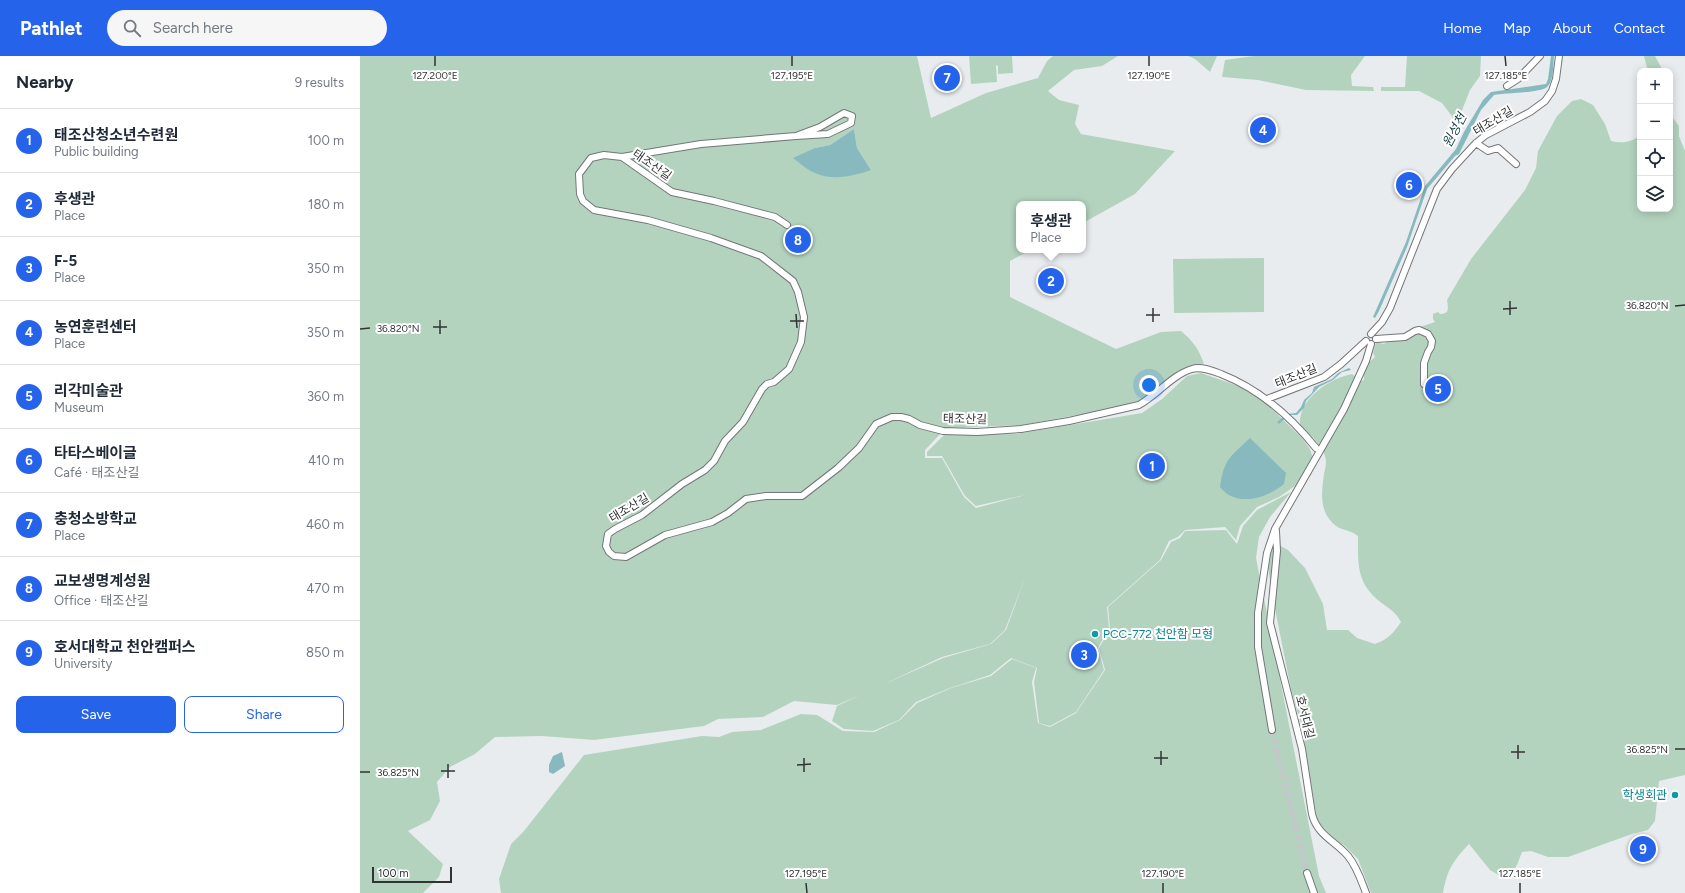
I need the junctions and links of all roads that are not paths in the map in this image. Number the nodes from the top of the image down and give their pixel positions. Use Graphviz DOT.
graph roads {
  1 [pos="1540,56"];
  2 [pos="1559,56"];
  3 [pos="1506,86"];
  4 [pos="796,136"];
  5 [pos="1476,143"];
  6 [pos="622,157"];
  7 [pos="1516,164"];
  8 [pos="787,225"];
  9 [pos="1371,340"];
  10 [pos="1424,384"];
  11 [pos="1267,399"];
  12 [pos="1316,448"];
  13 [pos="1275,529"];
  14 [pos="1272,730"];
  15 [pos="1307,873"];
  16 [pos="1314,893"];
  17 [pos="1366,893"];
  1 -- 3 [label="street"];
  2 -- 5 [label="street, 태조산길"];
  4 -- 4 [label="street"];
  4 -- 6 [label="street"];
  5 -- 7 [label="street"];
  5 -- 9 [label="street, 태조산길"];
  6 -- 8 [label="street, 태조산길"];
  6 -- 11 [label="street, 태조산길"];
  9 -- 10 [label="street"];
  9 -- 11 [label="street, 태조산길"];
  9 -- 13 [label="street"];
  11 -- 12 [label="street"];
  13 -- 14 [label="street"];
  13 -- 17 [label="street, 호서대길"];
  15 -- 16 [label="street"];
}
